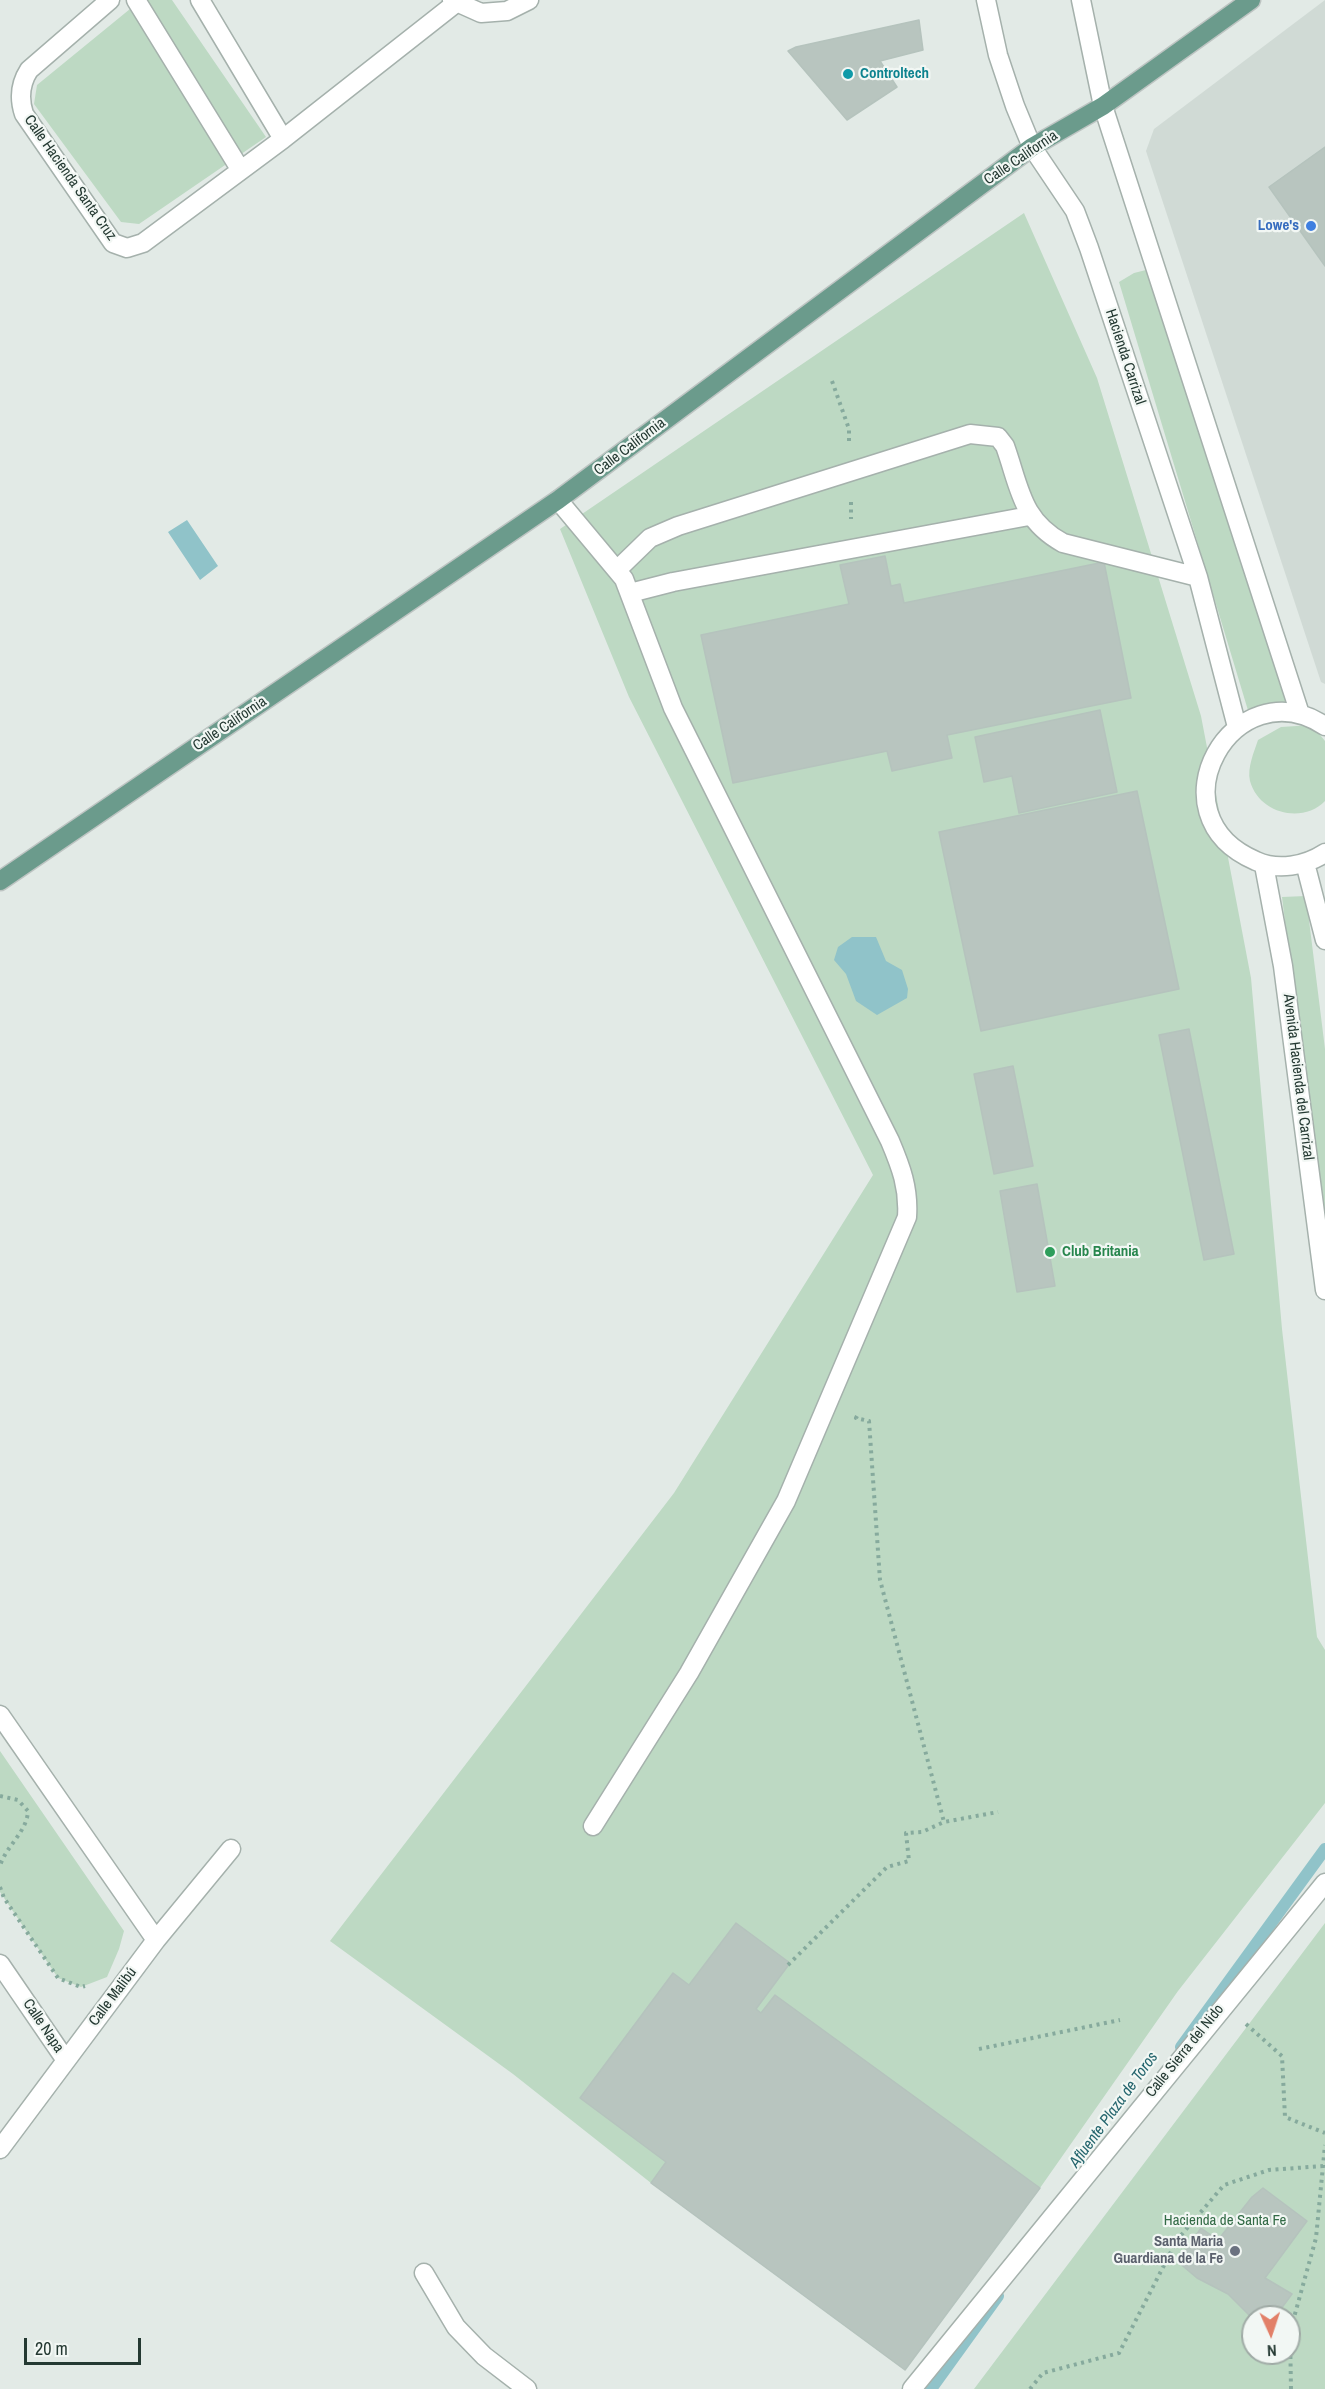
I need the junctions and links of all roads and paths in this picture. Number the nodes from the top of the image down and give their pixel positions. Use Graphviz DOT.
graph roads {
  1 [pos="110,0"];
  2 [pos="136,0"];
  3 [pos="200,0"];
  4 [pos="529,0"];
  5 [pos="986,0"];
  6 [pos="1081,0"];
  7 [pos="1251,0"];
  8 [pos="454,2"];
  9 [pos="1103,106"];
  10 [pos="284,139"];
  11 [pos="1032,147"];
  12 [pos="240,169"];
  13 [pos="832,381"];
  14 [pos="849,429"];
  15 [pos="558,500"];
  16 [pos="1029,516"];
  17 [pos="617,570"];
  18 [pos="1197,577"];
  19 [pos="630,593"];
  20 [pos="1300,714"];
  21 [pos="1325,726"];
  22 [pos="1237,727"];
  23 [pos="1318,860"];
  24 [pos="1264,865"];
  25 [pos="0,881"];
  26 [pos="1325,940"];
  27 [pos="1325,1290"];
  28 [pos="856,1418"];
  29 [pos="0,1715"];
  30 [pos="0,1796"];
  31 [pos="998,1812"];
  32 [pos="944,1822"];
  33 [pos="593,1826"];
  34 [pos="231,1849"];
  35 [pos="0,1866"];
  36 [pos="1325,1883"];
  37 [pos="0,1887"];
  38 [pos="0,1893"];
  39 [pos="4,1898"];
  40 [pos="156,1940"];
  41 [pos="0,1964"];
  42 [pos="788,1965"];
  43 [pos="90,1984"];
  44 [pos="1224,2004"];
  45 [pos="1119,2020"];
  46 [pos="979,2049"];
  47 [pos="65,2059"];
  48 [pos="1325,2133"];
  49 [pos="1325,2145"];
  50 [pos="0,2149"];
  51 [pos="1323,2166"];
  52 [pos="424,2273"];
  53 [pos="527,2389"];
  54 [pos="912,2389"];
  55 [pos="1030,2389"];
  56 [pos="1291,2389"];
  1 -- 12 [label="street, Calle Hacienda Santa Cruz"];
  2 -- 12 [label="street"];
  3 -- 10 [label="street"];
  4 -- 8 [label="street, Calle Hacienda Santa Cruz"];
  5 -- 11 [label="street, Hacienda Carrizal"];
  6 -- 9 [label="street"];
  7 -- 9 [label="main road, Calle California"];
  8 -- 10 [label="street, Calle Hacienda Santa Cruz"];
  9 -- 11 [label="main road, Calle California"];
  9 -- 20 [label="street"];
  10 -- 12 [label="street, Calle Hacienda Santa Cruz"];
  11 -- 15 [label="main road, Calle California"];
  11 -- 18 [label="street, Hacienda Carrizal"];
  13 -- 14 [label="path"];
  15 -- 17 [label="street"];
  15 -- 25 [label="main road, Calle California"];
  16 -- 17 [label="street"];
  16 -- 18 [label="street"];
  16 -- 19 [label="street"];
  17 -- 19 [label="street"];
  18 -- 22 [label="street, Hacienda Carrizal"];
  19 -- 33 [label="street"];
  20 -- 21 [label="street"];
  20 -- 22 [label="street"];
  22 -- 24 [label="street"];
  23 -- 24 [label="street"];
  23 -- 26 [label="street"];
  24 -- 27 [label="street, Avenida Hacienda del Carrizal"];
  28 -- 32 [label="path"];
  29 -- 40 [label="street"];
  30 -- 35 [label="path"];
  31 -- 32 [label="path"];
  32 -- 42 [label="path"];
  34 -- 40 [label="street, Calle Malibú"];
  36 -- 44 [label="street, Calle Sierra del Nido"];
  37 -- 39 [label="path"];
  38 -- 39 [label="path"];
  39 -- 43 [label="path"];
  40 -- 47 [label="street, Calle Malibú"];
  41 -- 47 [label="street, Calle Napa"];
  44 -- 48 [label="path"];
  44 -- 54 [label="street, Calle Sierra del Nido"];
  45 -- 46 [label="path"];
  47 -- 50 [label="street, Calle Malibú"];
  49 -- 51 [label="path"];
  51 -- 55 [label="path"];
  51 -- 56 [label="path"];
  52 -- 53 [label="street"];
}
